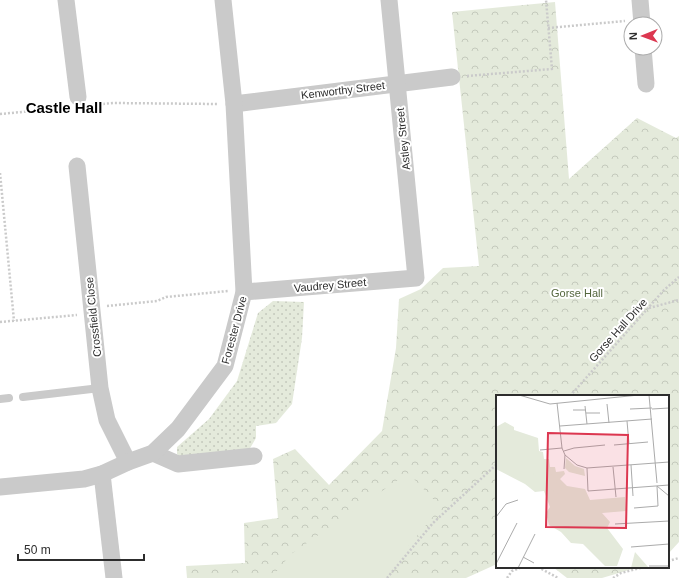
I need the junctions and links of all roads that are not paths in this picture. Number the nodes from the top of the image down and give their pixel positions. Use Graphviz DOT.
graph roads {
  1 [pos="66,0"];
  2 [pos="224,0"];
  3 [pos="389,0"];
  4 [pos="640,0"];
  5 [pos="641,16"];
  6 [pos="644,56"];
  7 [pos="452,77"];
  8 [pos="397,83"];
  9 [pos="646,84"];
  10 [pos="78,101"];
  11 [pos="234,104"];
  12 [pos="78,166"];
  13 [pos="416,278"];
  14 [pos="244,291"];
  15 [pos="100,388"];
  16 [pos="23,397"];
  17 [pos="9,398"];
  18 [pos="0,399"];
  19 [pos="153,453"];
  20 [pos="254,456"];
  21 [pos="128,462"];
  22 [pos="102,474"];
  23 [pos="0,487"];
  24 [pos="114,578"];
  1 -- 10 [label="street"];
  2 -- 11 [label="street, Forester Drive"];
  3 -- 8 [label="street, Astley Street"];
  4 -- 5 [label="street"];
  6 -- 9 [label="street"];
  7 -- 8 [label="street, Kenworthy Street"];
  8 -- 11 [label="street, Kenworthy Street"];
  8 -- 13 [label="street, Astley Street"];
  11 -- 14 [label="street, Forester Drive"];
  12 -- 15 [label="street, Crossfield Close"];
  13 -- 14 [label="street, Vaudrey Street"];
  14 -- 19 [label="street, Forester Drive"];
  15 -- 16 [label="lane"];
  15 -- 21 [label="street, Crossfield Close"];
  17 -- 18 [label="lane"];
  19 -- 20 [label="street"];
  19 -- 21 [label="street, Forester Drive"];
  21 -- 22 [label="street, Forester Drive"];
  22 -- 23 [label="street, Forester Drive"];
  22 -- 24 [label="street"];
}
